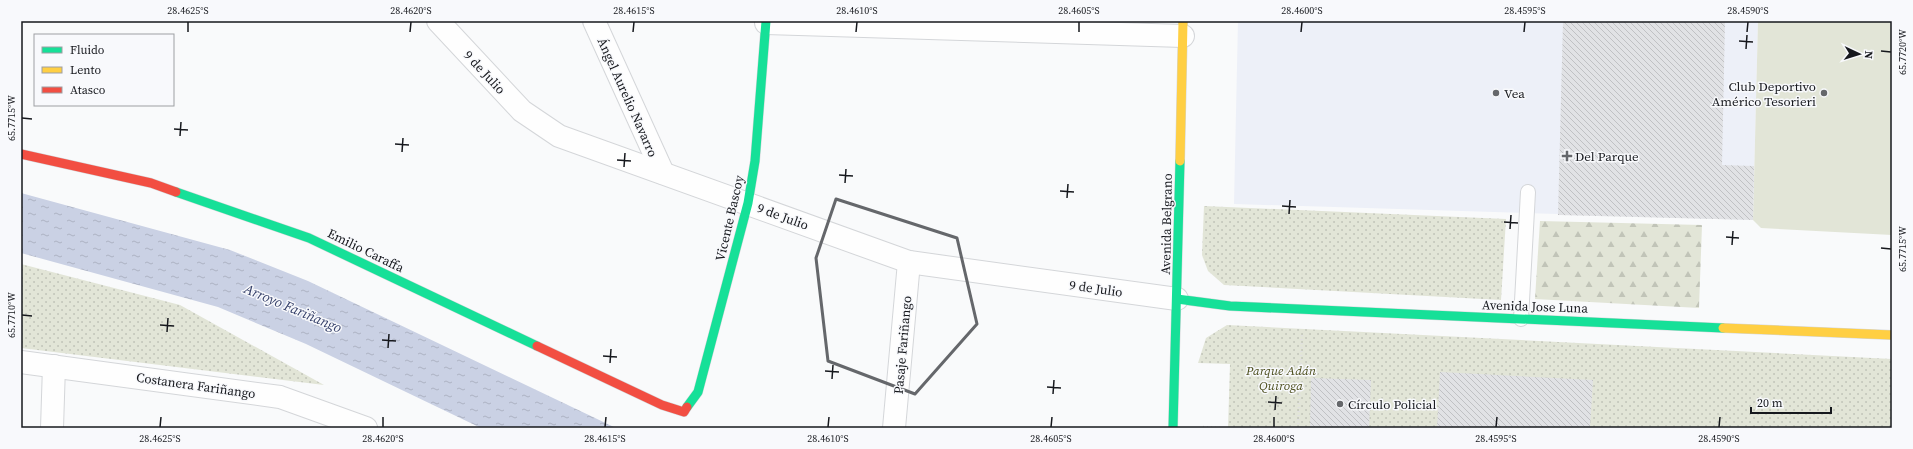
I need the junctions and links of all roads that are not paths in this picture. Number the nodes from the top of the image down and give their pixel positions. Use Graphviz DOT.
graph roads {
  1 [pos="438,21"];
  2 [pos="594,21"];
  3 [pos="766,22"];
  4 [pos="1183,28"];
  5 [pos="21,154"];
  6 [pos="663,173"];
  7 [pos="1528,192"];
  8 [pos="748,203"];
  9 [pos="909,262"];
  10 [pos="1177,299"];
  11 [pos="1521,319"];
  12 [pos="1892,335"];
  13 [pos="21,362"];
  14 [pos="54,366"];
  15 [pos="684,412"];
  16 [pos="324,421"];
  17 [pos="52,428"];
  18 [pos="366,428"];
  19 [pos="894,428"];
  20 [pos="1173,428"];
  1 -- 6 [label="street, 9 de Julio"];
  2 -- 6 [label="street, Ángel Aurelio Navarro"];
  3 -- 4 [label="street"];
  3 -- 8 [label="street, Vicente Bascoy"];
  4 -- 10 [label="street, Avenida Belgrano"];
  5 -- 15 [label="street, Emilio Caraffa"];
  6 -- 8 [label="street, 9 de Julio"];
  7 -- 11 [label="lane"];
  8 -- 9 [label="street, 9 de Julio"];
  8 -- 15 [label="street, Vicente Bascoy"];
  9 -- 10 [label="street, 9 de Julio"];
  9 -- 19 [label="street, Pasaje Fariñango"];
  10 -- 11 [label="street, Avenida Jose Luna"];
  10 -- 20 [label="street, Avenida Belgrano"];
  11 -- 12 [label="street, Avenida Jose Luna"];
  13 -- 14 [label="street, Costanera Fariñango"];
  14 -- 16 [label="street, Costanera Fariñango"];
  14 -- 17 [label="street"];
  16 -- 18 [label="street, Costanera Fariñango"];
}
